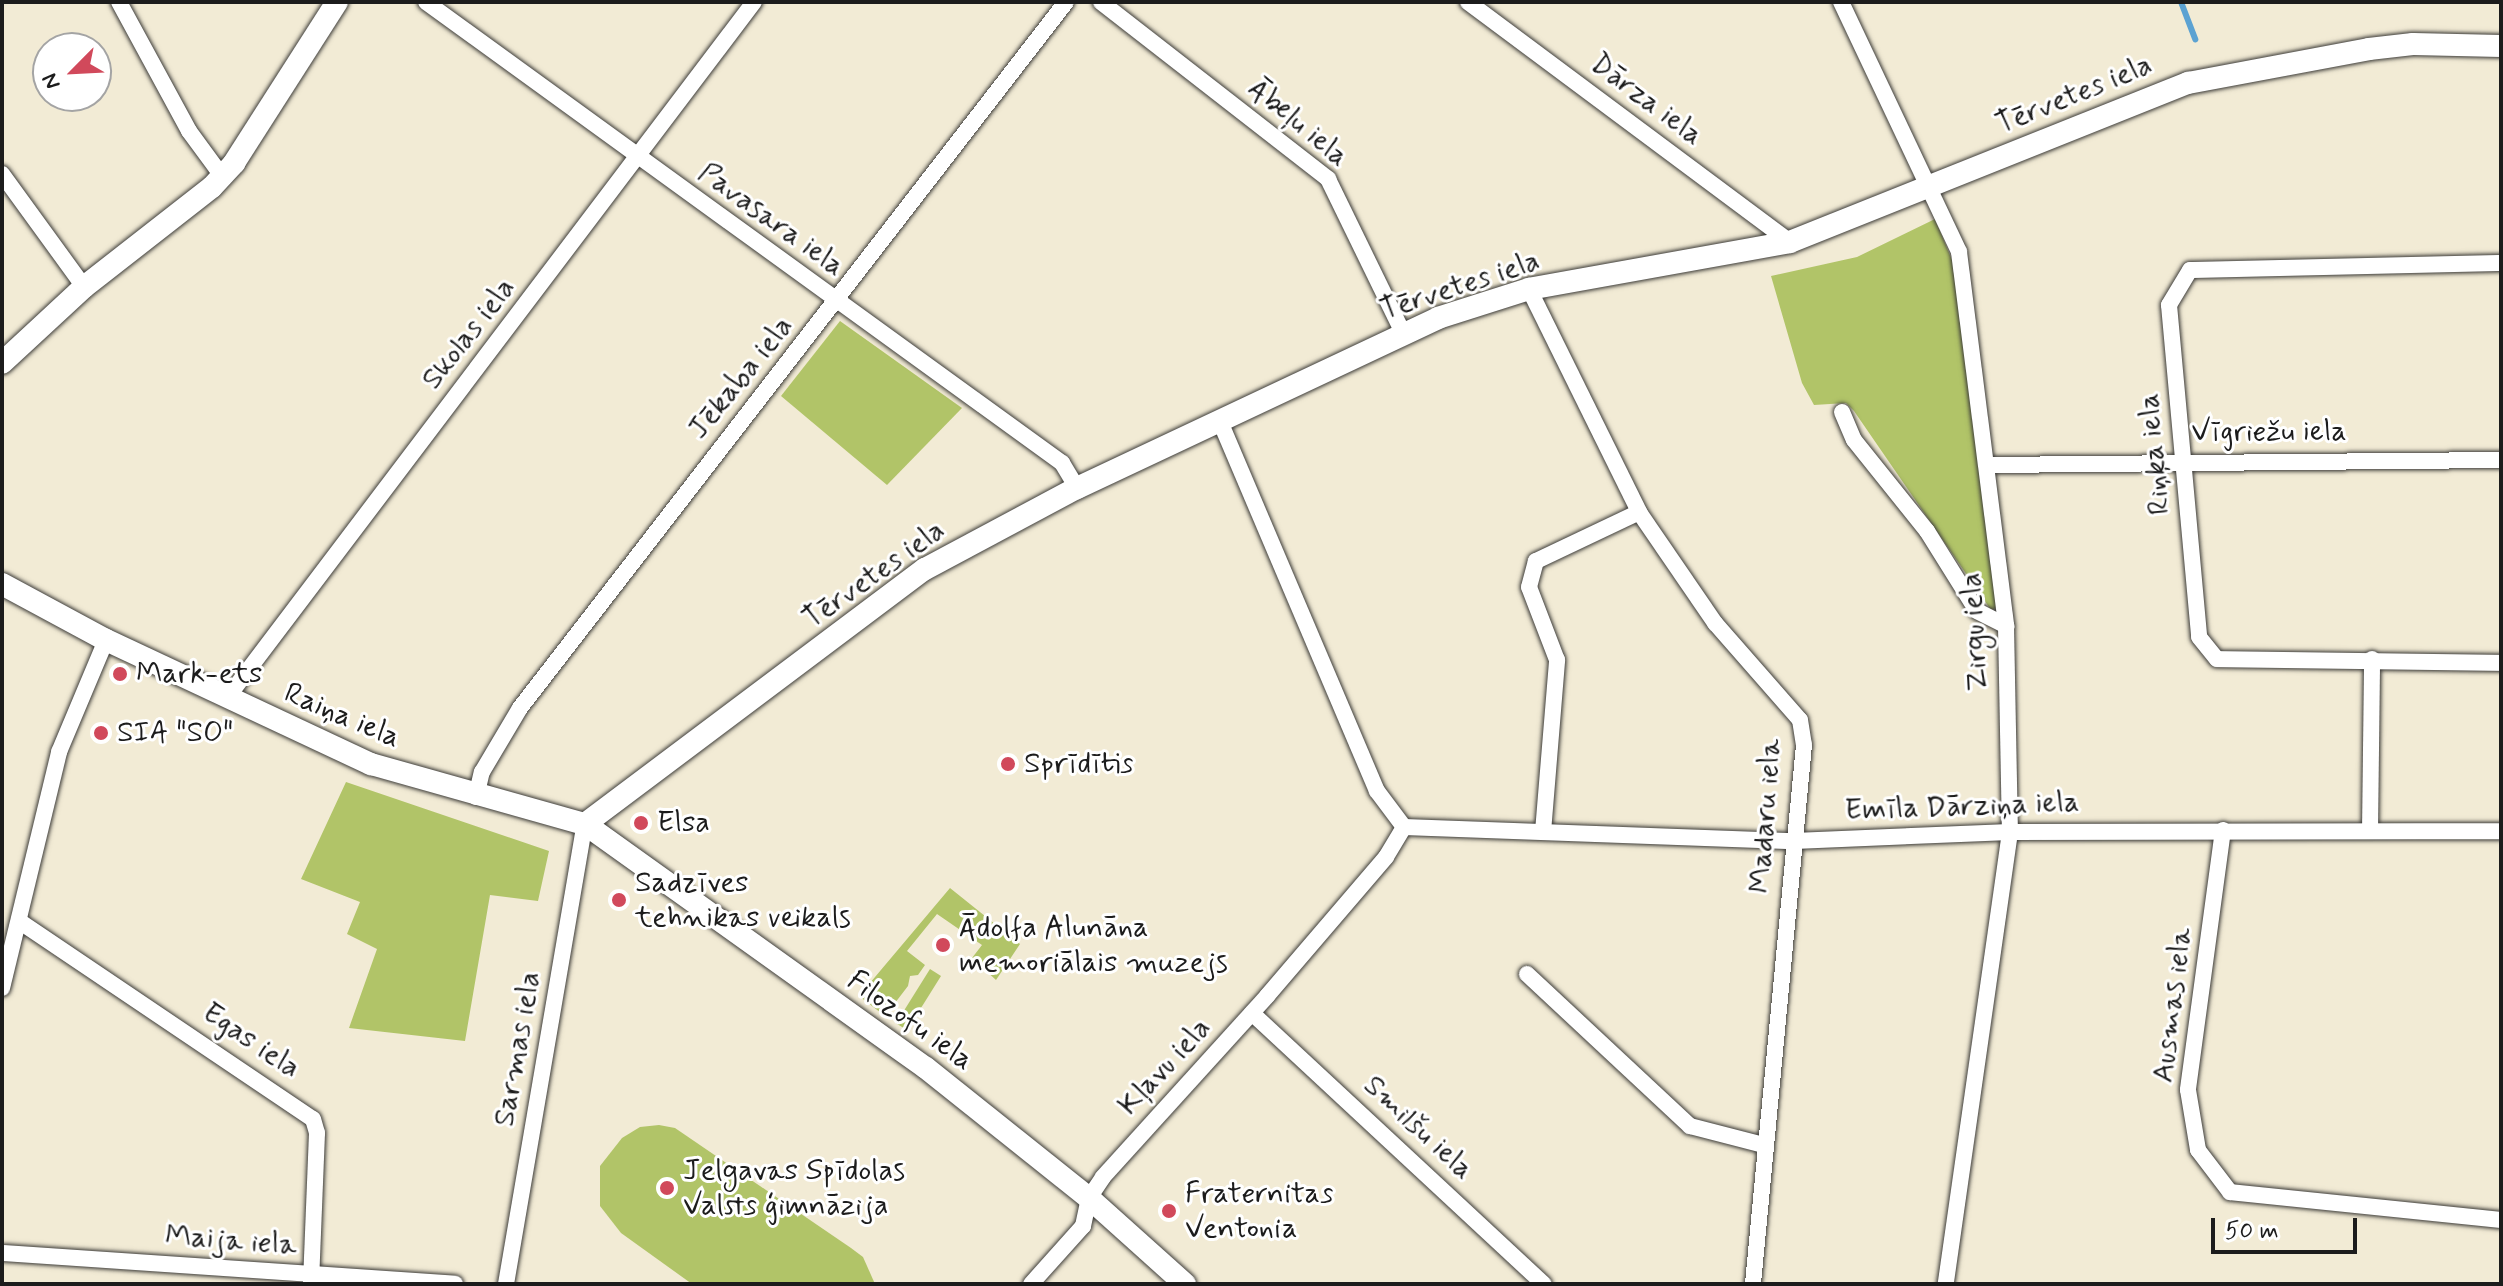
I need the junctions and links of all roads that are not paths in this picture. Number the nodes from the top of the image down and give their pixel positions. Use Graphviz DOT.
graph roads {
  1 [pos="119,2"];
  2 [pos="337,2"];
  3 [pos="426,2"];
  4 [pos="754,2"];
  5 [pos="1066,2"];
  6 [pos="1101,2"];
  7 [pos="1468,2"];
  8 [pos="1841,2"];
  9 [pos="2501,46"];
  10 [pos="639,159"];
  11 [pos="2,174"];
  12 [pos="222,176"];
  13 [pos="1929,186"];
  14 [pos="1790,242"];
  15 [pos="2501,263"];
  16 [pos="84,287"];
  17 [pos="1529,289"];
  18 [pos="837,302"];
  19 [pos="1403,333"];
  20 [pos="2,363"];
  21 [pos="1842,412"];
  22 [pos="1219,419"];
  23 [pos="2185,460"];
  24 [pos="2501,460"];
  25 [pos="1989,465"];
  26 [pos="1077,488"];
  27 [pos="1639,512"];
  28 [pos="2,584"];
  29 [pos="2006,626"];
  30 [pos="106,640"];
  31 [pos="2372,659"];
  32 [pos="2501,663"];
  33 [pos="227,698"];
  34 [pos="476,797"];
  35 [pos="585,824"];
  36 [pos="1404,827"];
  37 [pos="2223,830"];
  38 [pos="2370,831"];
  39 [pos="2501,831"];
  40 [pos="1543,832"];
  41 [pos="2010,832"];
  42 [pos="1794,841"];
  43 [pos="19,921"];
  44 [pos="1527,974"];
  45 [pos="2,988"];
  46 [pos="1252,1013"];
  47 [pos="1764,1145"];
  48 [pos="1089,1198"];
  49 [pos="2501,1220"];
  50 [pos="4,1253"];
  51 [pos="311,1279"];
  52 [pos="455,1284"];
  53 [pos="506,1284"];
  54 [pos="1031,1284"];
  55 [pos="1185,1284"];
  56 [pos="1544,1284"];
  57 [pos="1753,1284"];
  58 [pos="1946,1284"];
  1 -- 12 [label="street"];
  2 -- 12 [label="main road"];
  3 -- 10 [label="street, Pavasara iela"];
  4 -- 10 [label="street, Skolas iela"];
  5 -- 18 [label="street, Jēkaba iela"];
  6 -- 19 [label="street, Ābeļu iela"];
  7 -- 14 [label="street, Dārza iela"];
  8 -- 13 [label="street, Zirgu iela"];
  9 -- 13 [label="main road, Tērvetes iela"];
  10 -- 18 [label="street, Pavasara iela"];
  10 -- 33 [label="street, Skolas iela"];
  11 -- 16 [label="street"];
  12 -- 16 [label="main road"];
  13 -- 14 [label="main road, Tērvetes iela"];
  13 -- 25 [label="street, Zirgu iela"];
  14 -- 17 [label="main road, Tērvetes iela"];
  15 -- 23 [label="street, Riņķa iela"];
  16 -- 20 [label="main road"];
  17 -- 19 [label="main road, Tērvetes iela"];
  17 -- 27 [label="street, Madaru iela"];
  18 -- 26 [label="street, Pavasara iela"];
  18 -- 34 [label="street, Jēkaba iela"];
  19 -- 22 [label="main road, Tērvetes iela"];
  21 -- 29 [label="street"];
  22 -- 26 [label="main road, Tērvetes iela"];
  22 -- 36 [label="street"];
  23 -- 24 [label="street, Vīgriežu iela"];
  23 -- 25 [label="street, Vīgriežu iela"];
  23 -- 31 [label="street, Riņķa iela"];
  25 -- 29 [label="street, Zirgu iela"];
  26 -- 35 [label="main road, Tērvetes iela"];
  27 -- 40 [label="street"];
  27 -- 42 [label="street, Madaru iela"];
  28 -- 30 [label="main road, Raiņa iela"];
  29 -- 41 [label="street, Zirgu iela"];
  30 -- 33 [label="main road, Raiņa iela"];
  30 -- 43 [label="street"];
  31 -- 32 [label="street, Riņķa iela"];
  31 -- 38 [label="street"];
  33 -- 34 [label="main road, Raiņa iela"];
  34 -- 35 [label="main road, Raiņa iela"];
  35 -- 48 [label="main road, Filozofu iela"];
  35 -- 53 [label="street, Sarmas iela"];
  36 -- 40 [label="street, Emīla Dārziņa iela"];
  36 -- 46 [label="street, Kļavu iela"];
  37 -- 38 [label="street, Emīla Dārziņa iela"];
  37 -- 41 [label="street, Emīla Dārziņa iela"];
  37 -- 49 [label="street, Ausmas iela"];
  38 -- 39 [label="street, Emīla Dārziņa iela"];
  40 -- 42 [label="street, Emīla Dārziņa iela"];
  41 -- 42 [label="street, Emīla Dārziņa iela"];
  41 -- 58 [label="street, Zirgu iela"];
  42 -- 47 [label="street, Madaru iela"];
  43 -- 45 [label="street"];
  43 -- 51 [label="street, Egas iela"];
  44 -- 47 [label="street"];
  46 -- 48 [label="street, Kļavu iela"];
  46 -- 56 [label="street, Smilšu iela"];
  47 -- 57 [label="street, Madaru iela"];
  48 -- 54 [label="street"];
  48 -- 55 [label="main road, Filozofu iela"];
  50 -- 51 [label="street, Maija iela"];
  51 -- 52 [label="street, Maija iela"];
}
